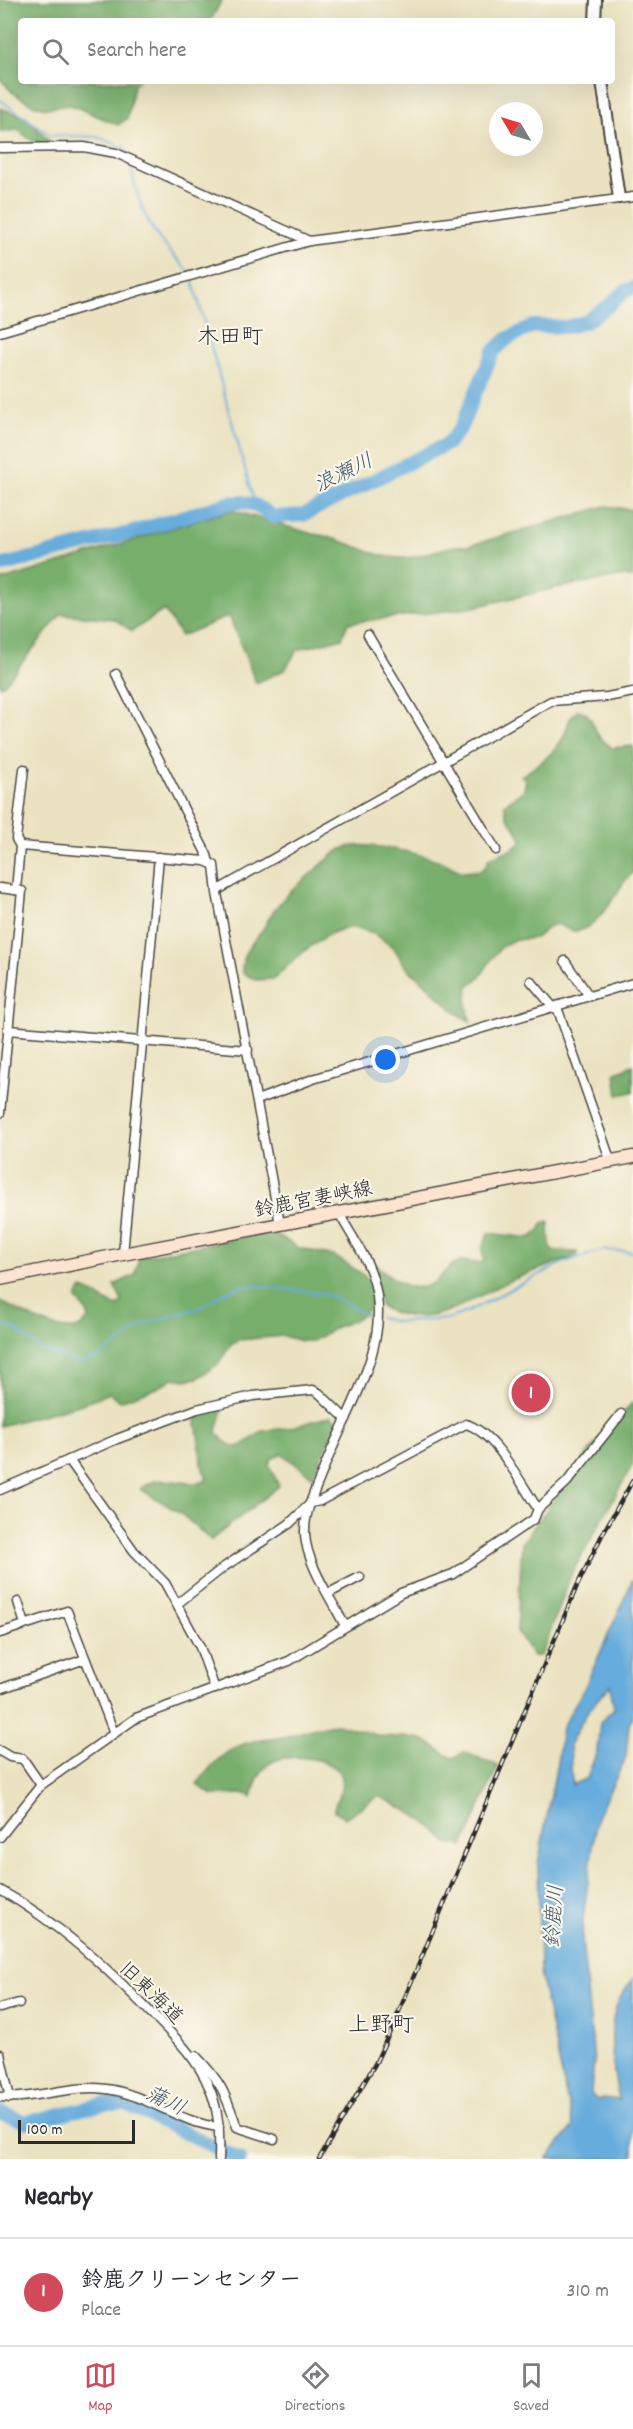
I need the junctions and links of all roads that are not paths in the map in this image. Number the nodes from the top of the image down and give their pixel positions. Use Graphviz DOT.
graph roads {
  1 [pos="596,0"];
  2 [pos="595,18"];
  3 [pos="602,84"];
  4 [pos="0,148"];
  5 [pos="633,197"];
  6 [pos="619,198"];
  7 [pos="309,241"];
  8 [pos="0,333"];
  9 [pos="368,635"];
  10 [pos="116,674"];
  11 [pos="633,692"];
  12 [pos="443,763"];
  13 [pos="24,769"];
  14 [pos="20,846"];
  15 [pos="496,850"];
  16 [pos="159,857"];
  17 [pos="209,862"];
  18 [pos="0,888"];
  19 [pos="16,890"];
  20 [pos="218,890"];
  21 [pos="565,961"];
  22 [pos="531,981"];
  23 [pos="633,983"];
  24 [pos="589,996"];
  25 [pos="555,1007"];
  26 [pos="9,1029"];
  27 [pos="141,1040"];
  28 [pos="248,1050"];
  29 [pos="2,1075"];
  30 [pos="257,1100"];
  31 [pos="0,1113"];
  32 [pos="633,1157"];
  33 [pos="611,1162"];
  34 [pos="339,1213"];
  35 [pos="280,1224"];
  36 [pos="123,1254"];
  37 [pos="0,1279"];
  38 [pos="621,1414"];
  39 [pos="346,1419"];
  40 [pos="69,1460"];
  41 [pos="0,1490"];
  42 [pos="311,1503"];
  43 [pos="538,1509"];
  44 [pos="360,1577"];
  45 [pos="328,1593"];
  46 [pos="18,1602"];
  47 [pos="177,1604"];
  48 [pos="25,1624"];
  49 [pos="345,1626"];
  50 [pos="0,1634"];
  51 [pos="85,1659"];
  52 [pos="0,1689"];
  53 [pos="215,1689"];
  54 [pos="114,1733"];
  55 [pos="0,1751"];
  56 [pos="41,1785"];
  57 [pos="0,1836"];
  58 [pos="0,1890"];
  59 [pos="19,2003"];
  60 [pos="0,2008"];
  61 [pos="180,2042"];
  62 [pos="0,2054"];
  63 [pos="0,2097"];
  64 [pos="10,2098"];
  65 [pos="220,2129"];
  66 [pos="274,2139"];
  67 [pos="219,2159"];
  1 -- 2 [label="street"];
  3 -- 6 [label="street"];
  4 -- 7 [label="street"];
  5 -- 6 [label="street"];
  6 -- 7 [label="street"];
  7 -- 8 [label="street"];
  9 -- 12 [label="street"];
  10 -- 17 [label="street"];
  11 -- 12 [label="street"];
  12 -- 15 [label="street"];
  12 -- 20 [label="street"];
  13 -- 14 [label="street"];
  14 -- 16 [label="street"];
  14 -- 19 [label="street"];
  16 -- 17 [label="street"];
  16 -- 27 [label="street"];
  17 -- 20 [label="street"];
  18 -- 19 [label="street"];
  19 -- 26 [label="street"];
  20 -- 28 [label="street"];
  21 -- 24 [label="street"];
  22 -- 25 [label="street"];
  23 -- 24 [label="street"];
  24 -- 25 [label="street"];
  25 -- 30 [label="street"];
  25 -- 33 [label="street"];
  26 -- 27 [label="street"];
  26 -- 29 [label="street"];
  27 -- 28 [label="street"];
  27 -- 36 [label="street"];
  28 -- 30 [label="street"];
  29 -- 31 [label="street"];
  30 -- 35 [label="street"];
  32 -- 33 [label="main road, 鈴鹿宮妻峡線"];
  33 -- 34 [label="main road, 鈴鹿宮妻峡線"];
  34 -- 35 [label="main road, 鈴鹿宮妻峡線"];
  34 -- 39 [label="street"];
  35 -- 36 [label="main road, 鈴鹿宮妻峡線"];
  36 -- 37 [label="main road, 鈴鹿宮妻峡線"];
  38 -- 43 [label="street"];
  39 -- 40 [label="street"];
  39 -- 42 [label="street"];
  40 -- 41 [label="street"];
  40 -- 47 [label="street"];
  42 -- 43 [label="street"];
  42 -- 45 [label="street"];
  42 -- 47 [label="street"];
  43 -- 49 [label="street"];
  44 -- 45 [label="street"];
  45 -- 49 [label="street"];
  46 -- 48 [label="street"];
  47 -- 53 [label="street"];
  48 -- 50 [label="street"];
  48 -- 51 [label="street"];
  49 -- 53 [label="street"];
  51 -- 52 [label="street"];
  51 -- 54 [label="street"];
  53 -- 54 [label="street"];
  54 -- 56 [label="street"];
  55 -- 56 [label="street"];
  56 -- 57 [label="street"];
  58 -- 61 [label="street, 旧東海道"];
  59 -- 60 [label="street"];
  61 -- 65 [label="street, 旧東海道"];
  61 -- 66 [label="street"];
  62 -- 64 [label="street"];
  63 -- 64 [label="street"];
  64 -- 65 [label="street"];
  65 -- 67 [label="street, 旧東海道"];
}
